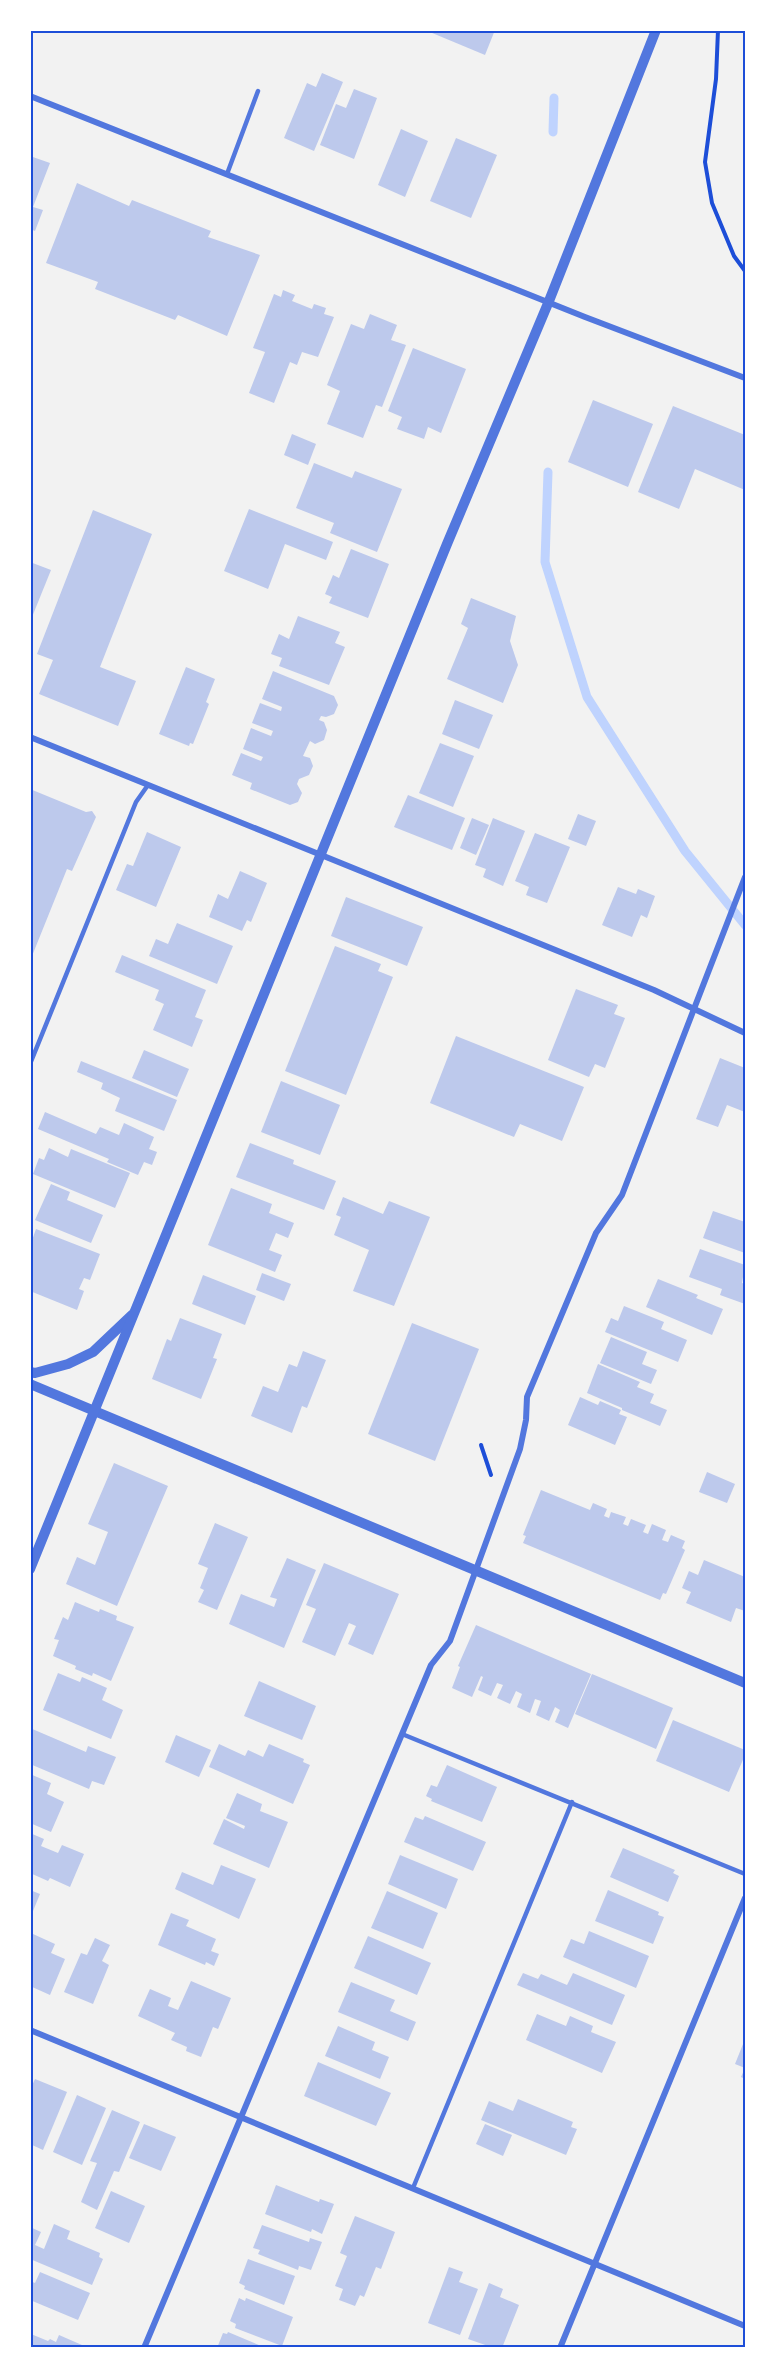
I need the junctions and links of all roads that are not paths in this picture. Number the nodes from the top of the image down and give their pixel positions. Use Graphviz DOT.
graph roads {
  1 [pos="656,30"];
  2 [pos="258,91"];
  3 [pos="30,96"];
  4 [pos="227,174"];
  5 [pos="549,301"];
  6 [pos="745,378"];
  7 [pos="30,737"];
  8 [pos="148,785"];
  9 [pos="322,855"];
  10 [pos="745,877"];
  11 [pos="694,1009"];
  12 [pos="745,1033"];
  13 [pos="30,1064"];
  14 [pos="136,1311"];
  15 [pos="30,1372"];
  16 [pos="30,1384"];
  17 [pos="94,1410"];
  18 [pos="30,1569"];
  19 [pos="476,1571"];
  20 [pos="745,1683"];
  21 [pos="402,1734"];
  22 [pos="572,1802"];
  23 [pos="745,1874"];
  24 [pos="745,1898"];
  25 [pos="30,2030"];
  26 [pos="242,2117"];
  27 [pos="413,2188"];
  28 [pos="595,2264"];
  29 [pos="745,2326"];
  30 [pos="144,2348"];
  31 [pos="560,2348"];
  1 -- 5 [label="street"];
  2 -- 4 [label="lane"];
  3 -- 4 [label="street"];
  4 -- 5 [label="street"];
  5 -- 6 [label="street"];
  5 -- 9 [label="street"];
  7 -- 8 [label="street"];
  8 -- 9 [label="street"];
  8 -- 13 [label="lane"];
  9 -- 11 [label="street"];
  9 -- 14 [label="street"];
  10 -- 11 [label="street"];
  11 -- 12 [label="street"];
  11 -- 19 [label="street"];
  14 -- 15 [label="street"];
  14 -- 17 [label="street"];
  16 -- 17 [label="street"];
  17 -- 18 [label="street"];
  17 -- 19 [label="street"];
  19 -- 20 [label="street"];
  19 -- 21 [label="street"];
  21 -- 22 [label="lane"];
  21 -- 26 [label="street"];
  22 -- 23 [label="lane"];
  22 -- 27 [label="lane"];
  24 -- 28 [label="street"];
  25 -- 26 [label="street"];
  26 -- 27 [label="street"];
  26 -- 30 [label="street"];
  27 -- 28 [label="street"];
  28 -- 29 [label="street"];
  28 -- 31 [label="street"];
}
